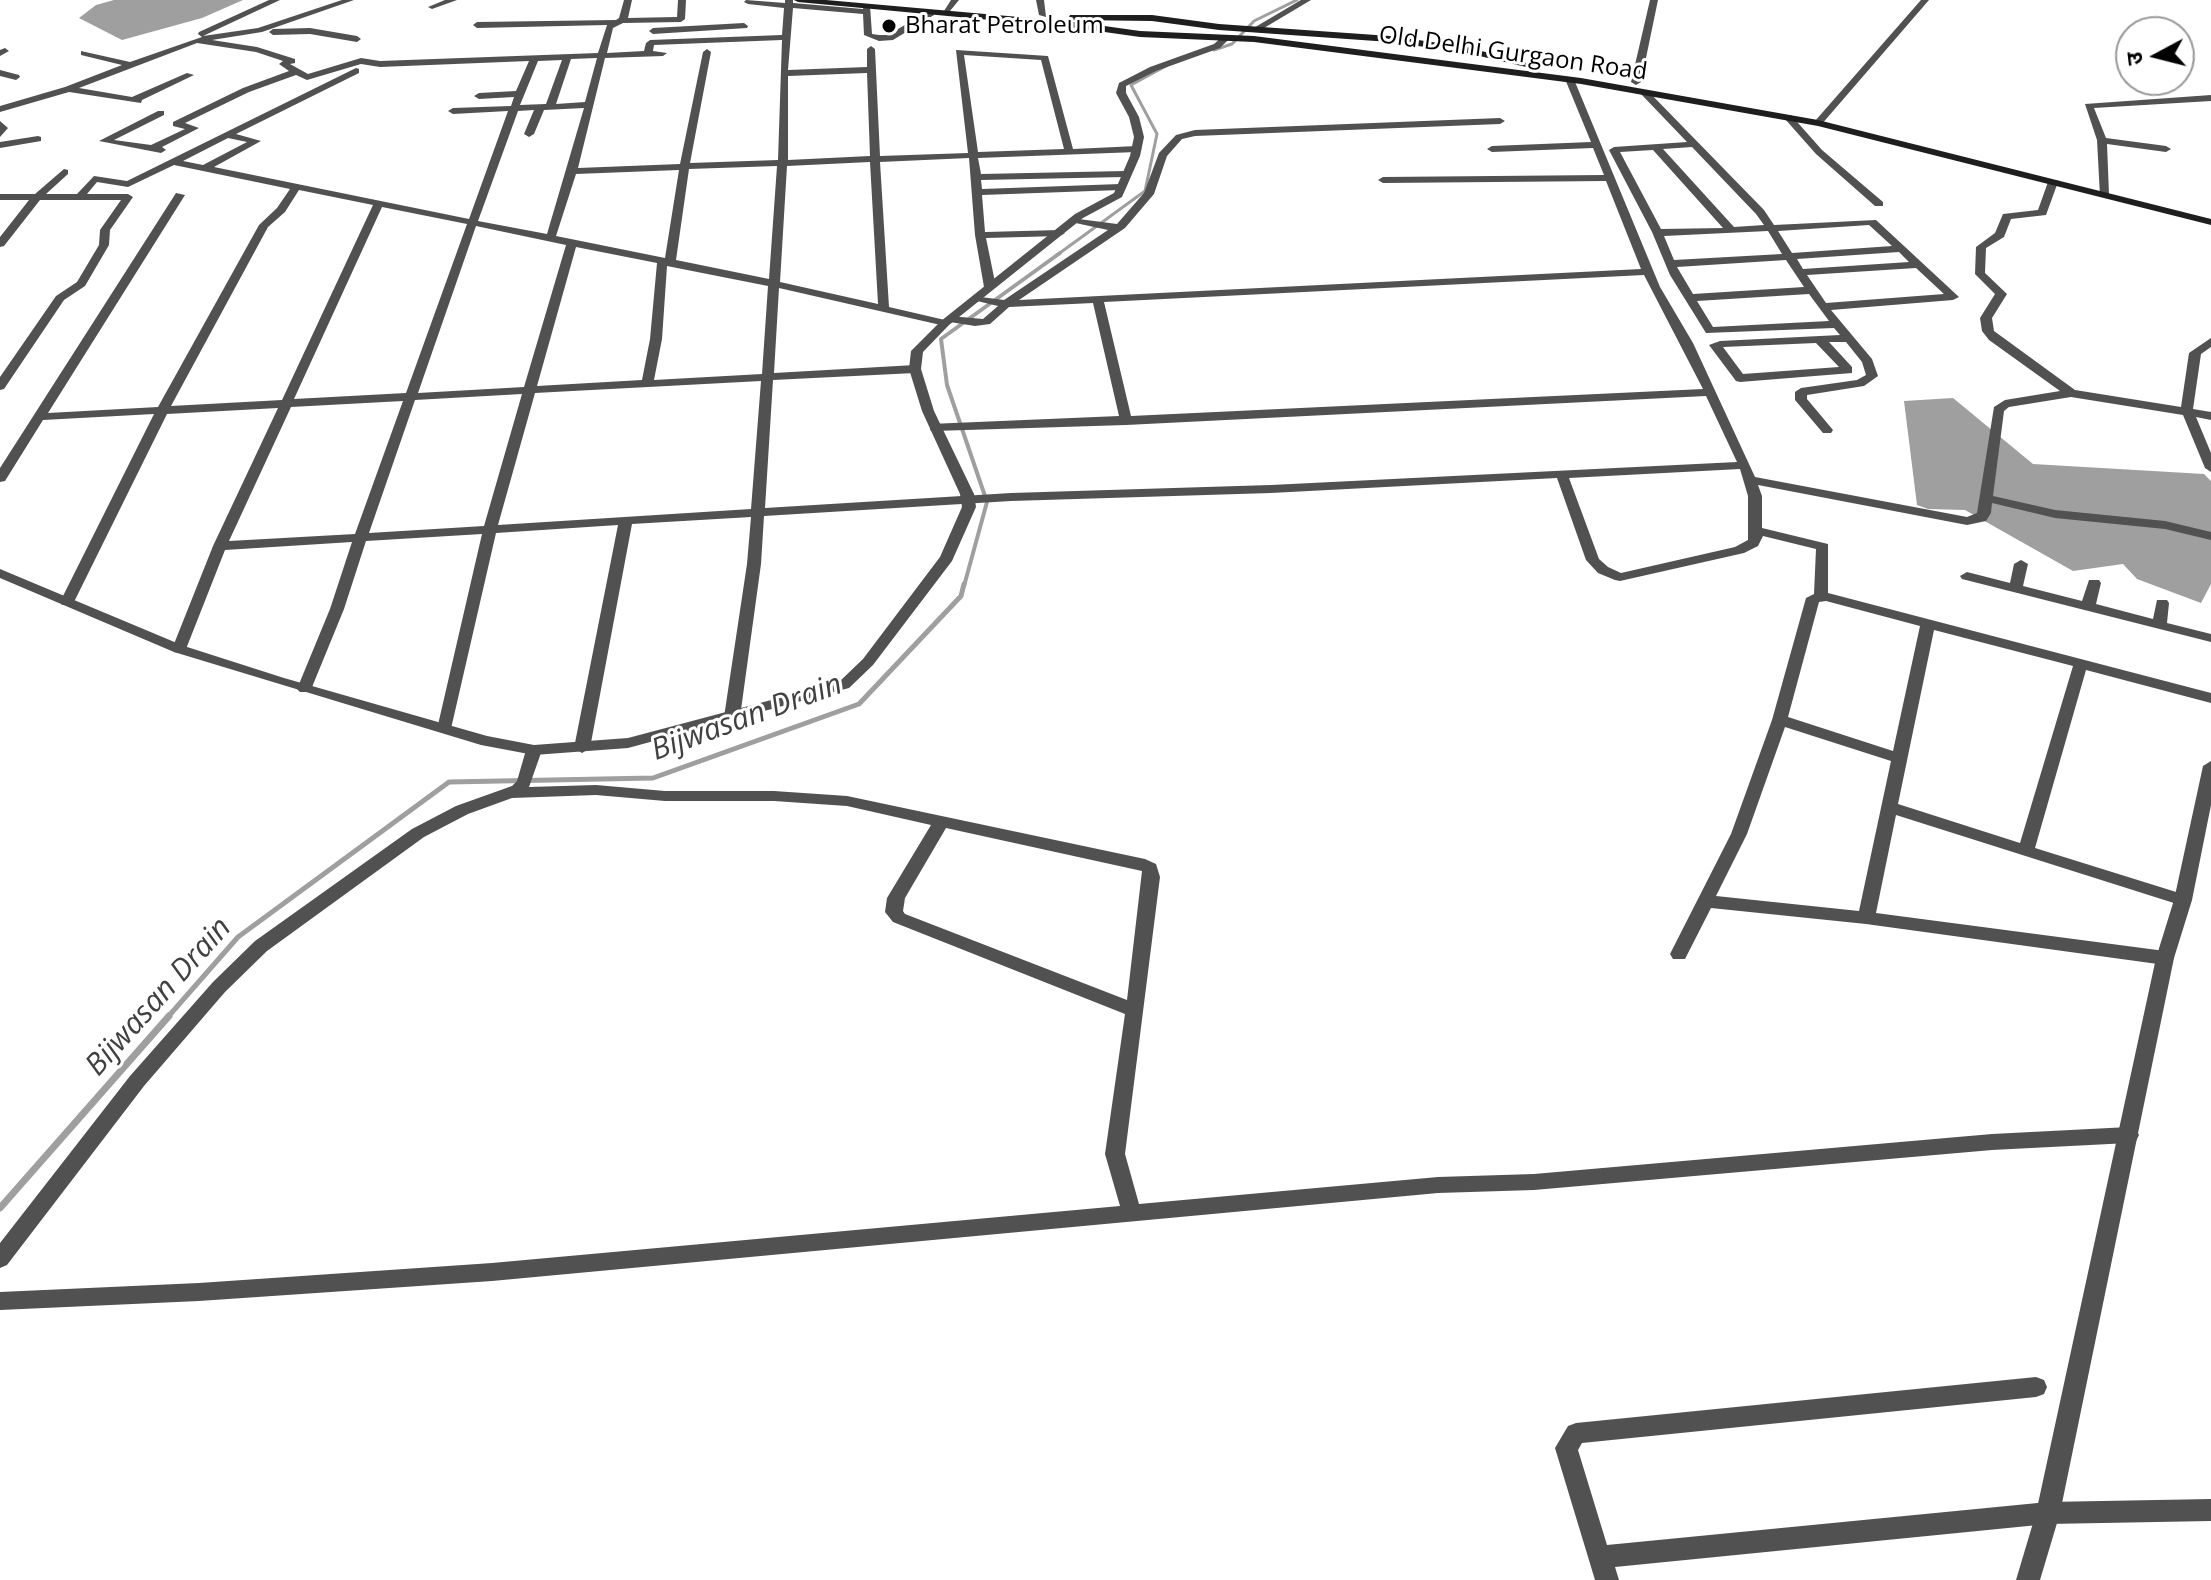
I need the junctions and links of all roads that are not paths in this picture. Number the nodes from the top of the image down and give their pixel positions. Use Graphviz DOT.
graph roads {
  1 [pos="276,0"];
  2 [pos="350,0"];
  3 [pos="453,0"];
  4 [pos="628,0"];
  5 [pos="682,0"];
  6 [pos="836,0"];
  7 [pos="955,0"];
  8 [pos="1040,0"];
  9 [pos="1307,0"];
  10 [pos="1647,0"];
  11 [pos="1654,0"];
  12 [pos="1925,0"];
  13 [pos="792,2"];
  14 [pos="432,7"];
  15 [pos="947,9"];
  16 [pos="867,10"];
  17 [pos="747,11"];
  18 [pos="931,13"];
  19 [pos="1043,15"];
  20 [pos="1114,19"];
  21 [pos="616,21"];
  22 [pos="477,25"];
  23 [pos="1076,25"];
  24 [pos="1254,29"];
  25 [pos="653,31"];
  26 [pos="251,32"];
  27 [pos="787,37"];
  28 [pos="357,39"];
  29 [pos="741,39"];
  30 [pos="1228,39"];
  31 [pos="196,40"];
  32 [pos="871,49"];
  33 [pos="707,52"];
  34 [pos="84,53"];
  35 [pos="663,53"];
  36 [pos="648,54"];
  37 [pos="602,56"];
  38 [pos="1491,56"];
  39 [pos="567,57"];
  40 [pos="534,59"];
  41 [pos="371,63"];
  42 [pos="131,65"];
  43 [pos="1465,66"];
  44 [pos="872,70"];
  45 [pos="297,71"];
  46 [pos="0,73"];
  47 [pos="784,73"];
  48 [pos="190,75"];
  49 [pos="16,77"];
  50 [pos="1570,79"];
  51 [pos="1630,81"];
  52 [pos="34,86"];
  53 [pos="68,89"];
  54 [pos="1644,92"];
  55 [pos="55,93"];
  56 [pos="519,94"];
  57 [pos="479,96"];
  58 [pos="2211,98"];
  59 [pos="589,105"];
  60 [pos="545,107"];
  61 [pos="514,108"];
  62 [pos="0,109"];
  63 [pos="453,111"];
  64 [pos="161,113"];
  65 [pos="1788,117"];
  66 [pos="1821,119"];
  67 [pos="1500,121"];
  68 [pos="0,124"];
  69 [pos="0,134"];
  70 [pos="529,134"];
  71 [pos="227,135"];
  72 [pos="38,139"];
  73 [pos="2102,140"];
  74 [pos="1694,144"];
  75 [pos="0,145"];
  76 [pos="1595,145"];
  77 [pos="1655,146"];
  78 [pos="151,149"];
  79 [pos="1492,149"];
  80 [pos="2166,149"];
  81 [pos="1069,151"];
  82 [pos="1138,154"];
  83 [pos="187,156"];
  84 [pos="971,156"];
  85 [pos="875,160"];
  86 [pos="174,162"];
  87 [pos="782,163"];
  88 [pos="686,166"];
  89 [pos="205,168"];
  90 [pos="572,171"];
  91 [pos="64,172"];
  92 [pos="976,177"];
  93 [pos="1608,178"];
  94 [pos="1123,180"];
  95 [pos="1383,180"];
  96 [pos="2053,182"];
  97 [pos="296,187"];
  98 [pos="978,192"];
  99 [pos="2104,192"];
  100 [pos="180,195"];
  101 [pos="0,197"];
  102 [pos="79,198"];
  103 [pos="35,199"];
  104 [pos="1879,204"];
  105 [pos="378,205"];
  106 [pos="2211,219"];
  107 [pos="1078,221"];
  108 [pos="474,223"];
  109 [pos="1771,227"];
  110 [pos="1114,229"];
  111 [pos="1731,230"];
  112 [pos="1657,232"];
  113 [pos="1060,233"];
  114 [pos="980,235"];
  115 [pos="550,240"];
  116 [pos="0,244"];
  117 [pos="571,244"];
  118 [pos="1903,249"];
  119 [pos="1791,258"];
  120 [pos="666,262"];
  121 [pos="1670,264"];
  122 [pos="1919,265"];
  123 [pos="1648,272"];
  124 [pos="1801,272"];
  125 [pos="771,283"];
  126 [pos="1812,290"];
  127 [pos="983,295"];
  128 [pos="1097,298"];
  129 [pos="1690,298"];
  130 [pos="1003,303"];
  131 [pos="1823,307"];
  132 [pos="884,310"];
  133 [pos="951,321"];
  134 [pos="1836,324"];
  135 [pos="1849,338"];
  136 [pos="1820,340"];
  137 [pos="2211,341"];
  138 [pos="915,369"];
  139 [pos="768,377"];
  140 [pos="647,384"];
  141 [pos="0,386"];
  142 [pos="530,391"];
  143 [pos="1710,392"];
  144 [pos="2071,393"];
  145 [pos="412,394"];
  146 [pos="288,401"];
  147 [pos="163,409"];
  148 [pos="2187,411"];
  149 [pos="2211,416"];
  150 [pos="38,417"];
  151 [pos="1126,421"];
  152 [pos="934,427"];
  153 [pos="1827,430"];
  154 [pos="1745,465"];
  155 [pos="2211,468"];
  156 [pos="1561,473"];
  157 [pos="0,478"];
  158 [pos="1750,480"];
  159 [pos="1986,498"];
  160 [pos="975,499"];
  161 [pos="756,513"];
  162 [pos="626,521"];
  163 [pos="490,529"];
  164 [pos="1756,530"];
  165 [pos="2211,536"];
  166 [pos="360,538"];
  167 [pos="220,546"];
  168 [pos="2021,564"];
  169 [pos="0,573"];
  170 [pos="1967,576"];
  171 [pos="2094,583"];
  172 [pos="2016,588"];
  173 [pos="1821,597"];
  174 [pos="67,602"];
  175 [pos="2162,603"];
  176 [pos="2088,607"];
  177 [pos="1928,622"];
  178 [pos="2160,625"];
  179 [pos="2211,638"];
  180 [pos="179,649"];
  181 [pos="2081,663"];
  182 [pos="305,689"];
  183 [pos="2211,698"];
  184 [pos="732,717"];
  185 [pos="1780,720"];
  186 [pos="445,729"];
  187 [pos="582,748"];
  188 [pos="533,754"];
  189 [pos="1898,758"];
  190 [pos="2211,766"];
  191 [pos="522,789"];
  192 [pos="1888,807"];
  193 [pos="942,820"];
  194 [pos="2026,851"];
  195 [pos="2183,900"];
  196 [pos="1705,901"];
  197 [pos="1866,918"];
  198 [pos="1679,954"];
  199 [pos="2165,958"];
  200 [pos="1132,1009"];
  201 [pos="2129,1135"];
  202 [pos="1132,1214"];
  203 [pos="0,1259"];
  204 [pos="0,1301"];
  205 [pos="2036,1387"];
  206 [pos="2211,1510"];
  207 [pos="2048,1513"];
  208 [pos="1599,1557"];
  209 [pos="1607,1580"];
  210 [pos="2028,1580"];
  1 -- 31 [label="street"];
  2 -- 26 [label="street"];
  3 -- 14 [label="street"];
  4 -- 21 [label="street"];
  5 -- 21 [label="street"];
  6 -- 15 [label="main road, Old Delhi Gurgaon Road"];
  7 -- 15 [label="street"];
  8 -- 19 [label="street"];
  9 -- 24 [label="street"];
  10 -- 51 [label="street"];
  11 -- 51 [label="street"];
  12 -- 66 [label="street"];
  13 -- 16 [label="main road, Old Delhi Gurgaon Road"];
  13 -- 17 [label="street"];
  13 -- 27 [label="street"];
  15 -- 19 [label="main road, Old Delhi Gurgaon Road"];
  16 -- 18 [label="main road, Old Delhi Gurgaon Road"];
  16 -- 18 [label="street"];
  17 -- 25 [label="street"];
  17 -- 29 [label="street"];
  18 -- 23 [label="main road, Old Delhi Gurgaon Road"];
  19 -- 20 [label="main road, Old Delhi Gurgaon Road"];
  20 -- 23 [label="main road"];
  20 -- 24 [label="main road, Old Delhi Gurgaon Road"];
  21 -- 22 [label="street"];
  21 -- 37 [label="street"];
  23 -- 30 [label="main road, Old Delhi Gurgaon Road"];
  24 -- 38 [label="main road, Old Delhi Gurgaon Road"];
  26 -- 28 [label="street"];
  26 -- 31 [label="street"];
  27 -- 29 [label="street"];
  27 -- 47 [label="street"];
  29 -- 36 [label="street"];
  30 -- 43 [label="main road, Old Delhi Gurgaon Road"];
  30 -- 82 [label="street"];
  31 -- 42 [label="street"];
  31 -- 45 [label="street"];
  32 -- 44 [label="street"];
  33 -- 88 [label="street"];
  34 -- 42 [label="street"];
  35 -- 36 [label="street"];
  36 -- 37 [label="street"];
  37 -- 39 [label="street"];
  37 -- 59 [label="street"];
  38 -- 43 [label="main road"];
  38 -- 51 [label="main road, Old Delhi Gurgaon Road"];
  39 -- 40 [label="street"];
  39 -- 60 [label="street"];
  40 -- 41 [label="street"];
  40 -- 56 [label="street"];
  41 -- 45 [label="street"];
  41 -- 71 [label="street"];
  42 -- 53 [label="street"];
  43 -- 50 [label="main road, Old Delhi Gurgaon Road"];
  44 -- 47 [label="street"];
  44 -- 85 [label="street"];
  45 -- 78 [label="street"];
  46 -- 49 [label="street"];
  47 -- 87 [label="street"];
  48 -- 53 [label="street"];
  50 -- 54 [label="main road, Old Delhi Gurgaon Road"];
  50 -- 76 [label="street"];
  51 -- 66 [label="main road, Old Delhi Gurgaon Road"];
  52 -- 55 [label="street"];
  53 -- 55 [label="street"];
  54 -- 65 [label="main road, Old Delhi Gurgaon Road"];
  54 -- 74 [label="street"];
  55 -- 62 [label="street"];
  56 -- 57 [label="street"];
  56 -- 61 [label="street"];
  58 -- 73 [label="street"];
  59 -- 60 [label="street"];
  59 -- 90 [label="street"];
  60 -- 61 [label="street"];
  60 -- 70 [label="street"];
  61 -- 63 [label="street"];
  61 -- 108 [label="street"];
  64 -- 78 [label="street"];
  65 -- 66 [label="main road, Old Delhi Gurgaon Road"];
  65 -- 104 [label="street"];
  66 -- 96 [label="main road, Old Delhi Gurgaon Road"];
  66 -- 99 [label="main road, Old Delhi Gurgaon Road"];
  67 -- 110 [label="street"];
  68 -- 69 [label="street"];
  71 -- 83 [label="street"];
  71 -- 89 [label="street"];
  72 -- 75 [label="street"];
  73 -- 80 [label="street"];
  73 -- 99 [label="street"];
  74 -- 77 [label="street"];
  74 -- 109 [label="street"];
  76 -- 79 [label="street"];
  76 -- 93 [label="street"];
  77 -- 111 [label="street"];
  77 -- 112 [label="street"];
  78 -- 83 [label="street"];
  81 -- 82 [label="street"];
  81 -- 84 [label="street"];
  81 -- 84 [label="street"];
  82 -- 94 [label="street"];
  83 -- 86 [label="street"];
  84 -- 85 [label="street"];
  84 -- 92 [label="street"];
  85 -- 87 [label="street"];
  85 -- 132 [label="street"];
  86 -- 89 [label="street"];
  86 -- 102 [label="street"];
  87 -- 88 [label="street"];
  87 -- 125 [label="street"];
  88 -- 90 [label="street"];
  88 -- 120 [label="street"];
  89 -- 97 [label="street"];
  90 -- 115 [label="street"];
  91 -- 103 [label="street"];
  92 -- 94 [label="street"];
  92 -- 98 [label="street"];
  93 -- 95 [label="street"];
  93 -- 123 [label="street"];
  94 -- 98 [label="street"];
  94 -- 107 [label="street"];
  96 -- 99 [label="main road, Old Delhi Gurgaon Road"];
  96 -- 144 [label="street"];
  97 -- 105 [label="street"];
  97 -- 147 [label="street"];
  98 -- 114 [label="street"];
  99 -- 106 [label="main road, Old Delhi Gurgaon Road"];
  100 -- 150 [label="street"];
  101 -- 103 [label="street"];
  102 -- 103 [label="street"];
  102 -- 141 [label="street"];
  103 -- 116 [label="street"];
  105 -- 108 [label="street"];
  105 -- 146 [label="street"];
  107 -- 110 [label="street"];
  107 -- 113 [label="street"];
  108 -- 115 [label="street"];
  108 -- 145 [label="street"];
  109 -- 111 [label="street"];
  109 -- 118 [label="street"];
  109 -- 119 [label="street"];
  110 -- 130 [label="street"];
  111 -- 112 [label="street"];
  112 -- 121 [label="street"];
  113 -- 114 [label="street"];
  113 -- 127 [label="street"];
  114 -- 127 [label="street"];
  115 -- 117 [label="street"];
  117 -- 120 [label="street"];
  117 -- 142 [label="street"];
  118 -- 119 [label="street"];
  118 -- 122 [label="street"];
  119 -- 121 [label="street"];
  119 -- 124 [label="street"];
  120 -- 125 [label="street"];
  120 -- 140 [label="street"];
  121 -- 129 [label="street"];
  122 -- 124 [label="street"];
  122 -- 131 [label="street"];
  123 -- 128 [label="street"];
  123 -- 143 [label="street"];
  124 -- 126 [label="street"];
  125 -- 132 [label="street"];
  125 -- 139 [label="street"];
  126 -- 129 [label="street"];
  126 -- 131 [label="street"];
  127 -- 130 [label="street"];
  127 -- 133 [label="street"];
  128 -- 130 [label="street"];
  128 -- 151 [label="street"];
  129 -- 134 [label="street"];
  130 -- 133 [label="street"];
  131 -- 134 [label="street"];
  132 -- 133 [label="street"];
  133 -- 138 [label="street"];
  134 -- 135 [label="street"];
  135 -- 136 [label="street"];
  135 -- 153 [label="street"];
  136 -- 136 [label="street"];
  137 -- 148 [label="street"];
  138 -- 139 [label="street"];
  138 -- 152 [label="street"];
  139 -- 140 [label="street"];
  139 -- 161 [label="street"];
  140 -- 142 [label="street"];
  142 -- 145 [label="street"];
  142 -- 163 [label="street"];
  143 -- 151 [label="street"];
  143 -- 154 [label="street"];
  144 -- 148 [label="street"];
  144 -- 159 [label="street"];
  145 -- 146 [label="street"];
  145 -- 166 [label="street"];
  146 -- 147 [label="street"];
  146 -- 167 [label="street"];
  147 -- 150 [label="street"];
  147 -- 174 [label="street"];
  148 -- 149 [label="street"];
  148 -- 155 [label="street"];
  150 -- 157 [label="street"];
  151 -- 152 [label="street"];
  152 -- 160 [label="street"];
  154 -- 156 [label="street"];
  154 -- 158 [label="street"];
  156 -- 160 [label="street"];
  156 -- 164 [label="street"];
  158 -- 159 [label="street"];
  158 -- 164 [label="street"];
  159 -- 165 [label="street"];
  160 -- 161 [label="street"];
  160 -- 184 [label="street"];
  161 -- 162 [label="street"];
  161 -- 184 [label="street"];
  162 -- 163 [label="street"];
  162 -- 187 [label="street"];
  163 -- 166 [label="street"];
  163 -- 186 [label="street"];
  164 -- 173 [label="street"];
  166 -- 167 [label="street"];
  166 -- 182 [label="street"];
  167 -- 180 [label="street"];
  168 -- 172 [label="street"];
  169 -- 174 [label="street"];
  170 -- 172 [label="street"];
  171 -- 176 [label="street"];
  172 -- 176 [label="street"];
  173 -- 177 [label="street"];
  173 -- 185 [label="street"];
  174 -- 180 [label="street"];
  175 -- 178 [label="street"];
  176 -- 178 [label="street"];
  177 -- 181 [label="street"];
  177 -- 189 [label="street"];
  178 -- 179 [label="street"];
  180 -- 182 [label="street"];
  181 -- 183 [label="street"];
  181 -- 194 [label="street"];
  182 -- 186 [label="street"];
  184 -- 187 [label="street"];
  185 -- 189 [label="street"];
  185 -- 196 [label="street"];
  186 -- 188 [label="street"];
  187 -- 188 [label="street"];
  188 -- 191 [label="street"];
  189 -- 192 [label="street"];
  190 -- 195 [label="street"];
  191 -- 193 [label="street"];
  191 -- 203 [label="street"];
  192 -- 194 [label="street"];
  192 -- 197 [label="street"];
  193 -- 200 [label="street"];
  193 -- 200 [label="street"];
  194 -- 195 [label="street"];
  195 -- 199 [label="street"];
  196 -- 197 [label="street"];
  196 -- 198 [label="street"];
  197 -- 199 [label="street"];
  199 -- 201 [label="street"];
  200 -- 202 [label="street"];
  201 -- 202 [label="street"];
  201 -- 207 [label="street"];
  202 -- 204 [label="street"];
  205 -- 208 [label="street"];
  206 -- 207 [label="street"];
  207 -- 208 [label="street"];
  207 -- 210 [label="street"];
  208 -- 209 [label="street"];
}
